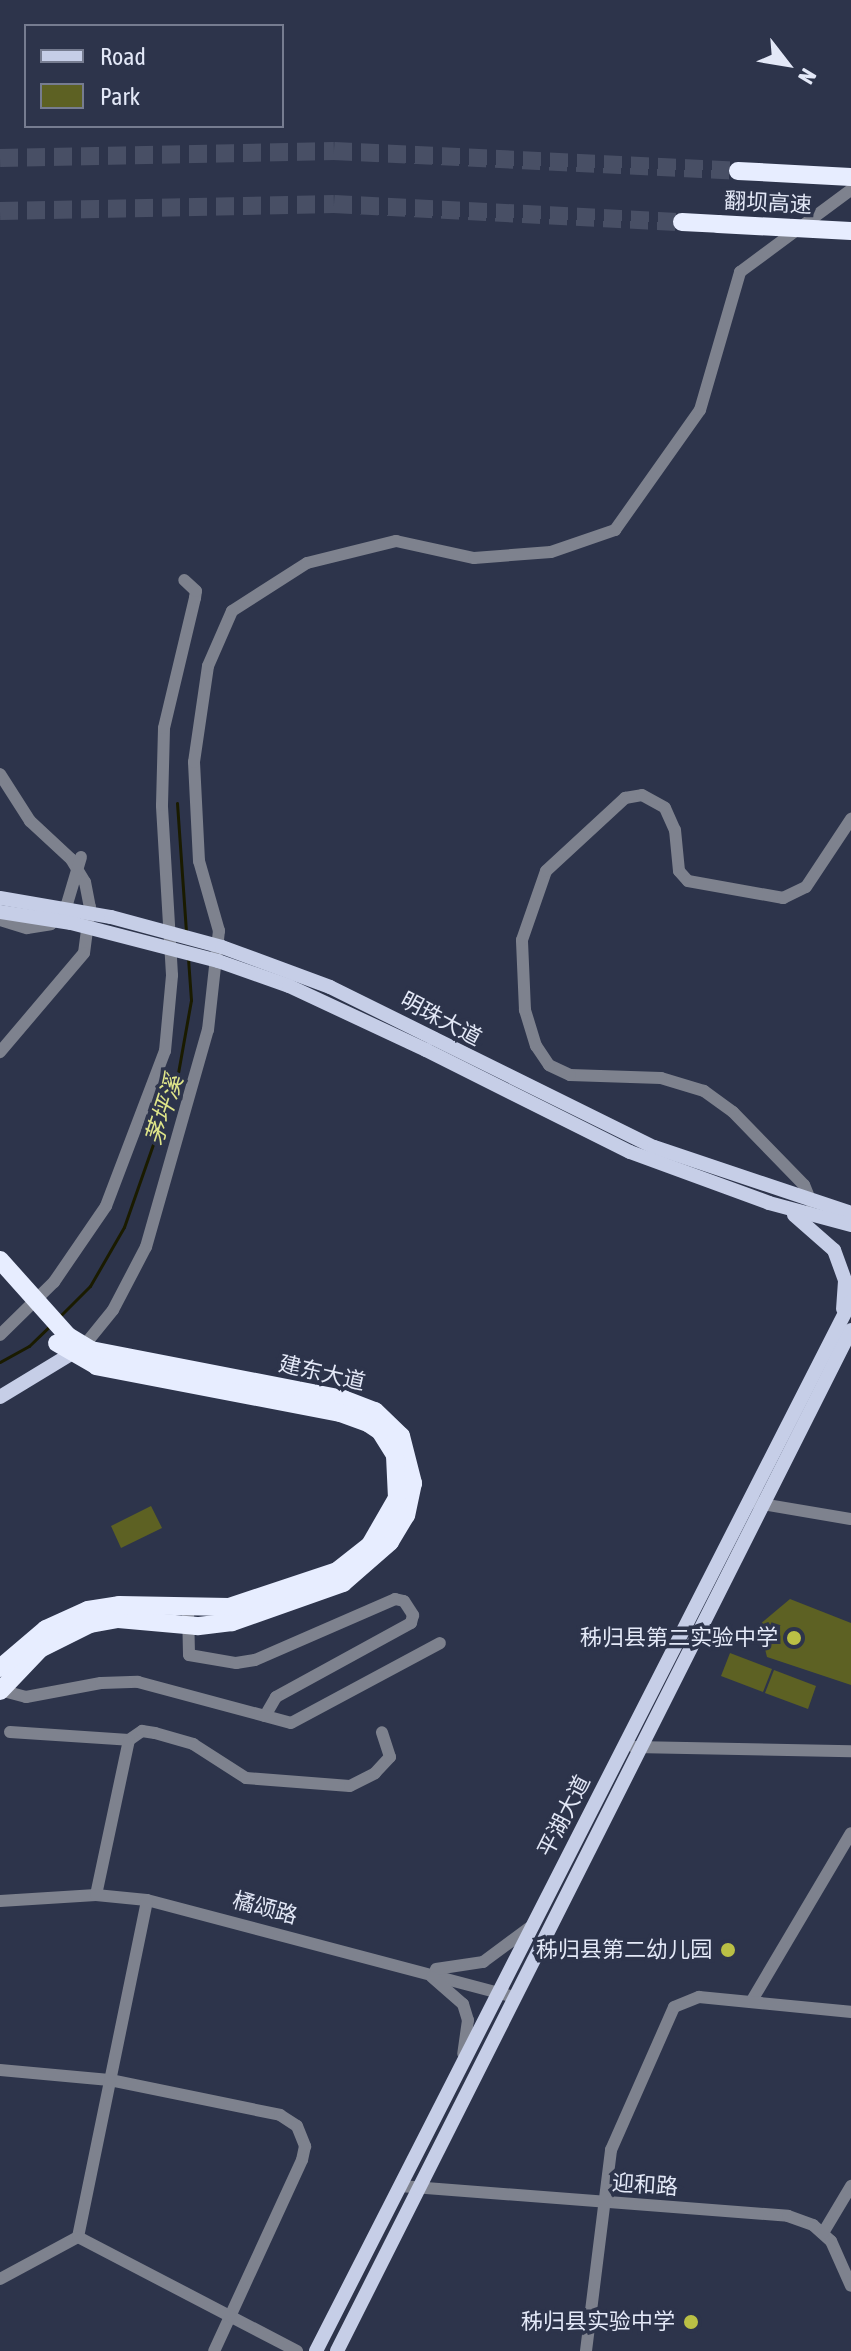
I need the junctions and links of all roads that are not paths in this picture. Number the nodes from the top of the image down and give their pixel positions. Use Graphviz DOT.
graph roads {
  1 [pos="738,171"];
  2 [pos="851,177"];
  3 [pos="851,190"];
  4 [pos="682,222"];
  5 [pos="851,231"];
  6 [pos="184,580"];
  7 [pos="0,774"];
  8 [pos="851,819"];
  9 [pos="79,863"];
  10 [pos="0,898"];
  11 [pos="0,912"];
  12 [pos="0,920"];
  13 [pos="429,1044"];
  14 [pos="0,1052"];
  15 [pos="811,1202"];
  16 [pos="769,1203"];
  17 [pos="851,1213"];
  18 [pos="851,1225"];
  19 [pos="0,1260"];
  20 [pos="0,1277"];
  21 [pos="851,1301"];
  22 [pos="36,1310"];
  23 [pos="851,1332"];
  24 [pos="0,1335"];
  25 [pos="70,1346"];
  26 [pos="834,1348"];
  27 [pos="0,1397"];
  28 [pos="755,1503"];
  29 [pos="851,1519"];
  30 [pos="188,1618"];
  31 [pos="440,1643"];
  32 [pos="0,1668"];
  33 [pos="0,1690"];
  34 [pos="265,1716"];
  35 [pos="10,1732"];
  36 [pos="382,1732"];
  37 [pos="129,1740"];
  38 [pos="625,1744"];
  39 [pos="640,1748"];
  40 [pos="851,1751"];
  41 [pos="851,1833"];
  42 [pos="96,1895"];
  43 [pos="147,1900"];
  44 [pos="0,1901"];
  45 [pos="534,1923"];
  46 [pos="411,1967"];
  47 [pos="500,1990"];
  48 [pos="515,1997"];
  49 [pos="751,2002"];
  50 [pos="851,2012"];
  51 [pos="0,2070"];
  52 [pos="457,2074"];
  53 [pos="110,2080"];
  54 [pos="400,2186"];
  55 [pos="851,2186"];
  56 [pos="418,2190"];
  57 [pos="604,2203"];
  58 [pos="823,2233"];
  59 [pos="78,2237"];
  60 [pos="0,2279"];
  61 [pos="851,2286"];
  62 [pos="230,2316"];
  63 [pos="214,2351"];
  64 [pos="297,2351"];
  65 [pos="316,2351"];
  66 [pos="337,2351"];
  67 [pos="586,2351"];
  1 -- 2 [label="highway, 翻坝高速"];
  3 -- 25 [label="street"];
  4 -- 5 [label="highway, 翻坝高速, bridge"];
  6 -- 22 [label="street"];
  7 -- 9 [label="street"];
  8 -- 15 [label="street"];
  9 -- 12 [label="street"];
  9 -- 14 [label="street"];
  10 -- 13 [label="main road, 明珠大道, bridge"];
  11 -- 13 [label="main road, 明珠大道, bridge"];
  13 -- 15 [label="main road, 明珠大道"];
  13 -- 16 [label="main road, 明珠大道"];
  15 -- 17 [label="main road, 明珠大道"];
  16 -- 18 [label="main road, 明珠大道"];
  16 -- 26 [label="main road"];
  19 -- 22 [label="highway, 建东大道"];
  20 -- 22 [label="highway, 建东大道"];
  21 -- 26 [label="main road, 平湖大道"];
  22 -- 24 [label="street"];
  22 -- 25 [label="highway, 建东大道"];
  23 -- 26 [label="main road, 平湖大道"];
  25 -- 27 [label="main road"];
  25 -- 30 [label="highway, 建东大道"];
  26 -- 28 [label="main road, 平湖大道"];
  28 -- 29 [label="street"];
  28 -- 38 [label="main road, 平湖大道"];
  28 -- 39 [label="main road, 平湖大道"];
  30 -- 32 [label="highway, 建东大道"];
  30 -- 33 [label="highway, 建东大道"];
  30 -- 34 [label="street"];
  31 -- 34 [label="street"];
  33 -- 34 [label="street"];
  35 -- 37 [label="street"];
  36 -- 37 [label="street"];
  37 -- 42 [label="street"];
  38 -- 39 [label="street"];
  38 -- 45 [label="main road, 平湖大道"];
  39 -- 40 [label="street"];
  39 -- 48 [label="main road, 平湖大道"];
  41 -- 49 [label="street"];
  42 -- 43 [label="street, 橘颂路"];
  42 -- 44 [label="street, 橘颂路"];
  43 -- 46 [label="street, 橘颂路"];
  43 -- 53 [label="street"];
  45 -- 46 [label="street"];
  45 -- 47 [label="main road, 平湖大道"];
  46 -- 47 [label="street, 橘颂路"];
  46 -- 52 [label="street"];
  47 -- 48 [label="street, 橘颂路"];
  47 -- 52 [label="main road, 平湖大道"];
  48 -- 56 [label="main road, 平湖大道"];
  49 -- 50 [label="street"];
  49 -- 57 [label="street"];
  51 -- 53 [label="street"];
  52 -- 54 [label="main road, 平湖大道"];
  53 -- 59 [label="street"];
  53 -- 62 [label="street"];
  54 -- 56 [label="street, 迎和路"];
  54 -- 65 [label="main road, 平湖大道"];
  55 -- 58 [label="street"];
  56 -- 57 [label="street, 迎和路"];
  56 -- 66 [label="main road, 平湖大道"];
  57 -- 58 [label="street, 迎和路"];
  57 -- 67 [label="street"];
  58 -- 61 [label="street"];
  59 -- 60 [label="street"];
  59 -- 62 [label="street"];
  62 -- 63 [label="street"];
  62 -- 64 [label="street"];
}
